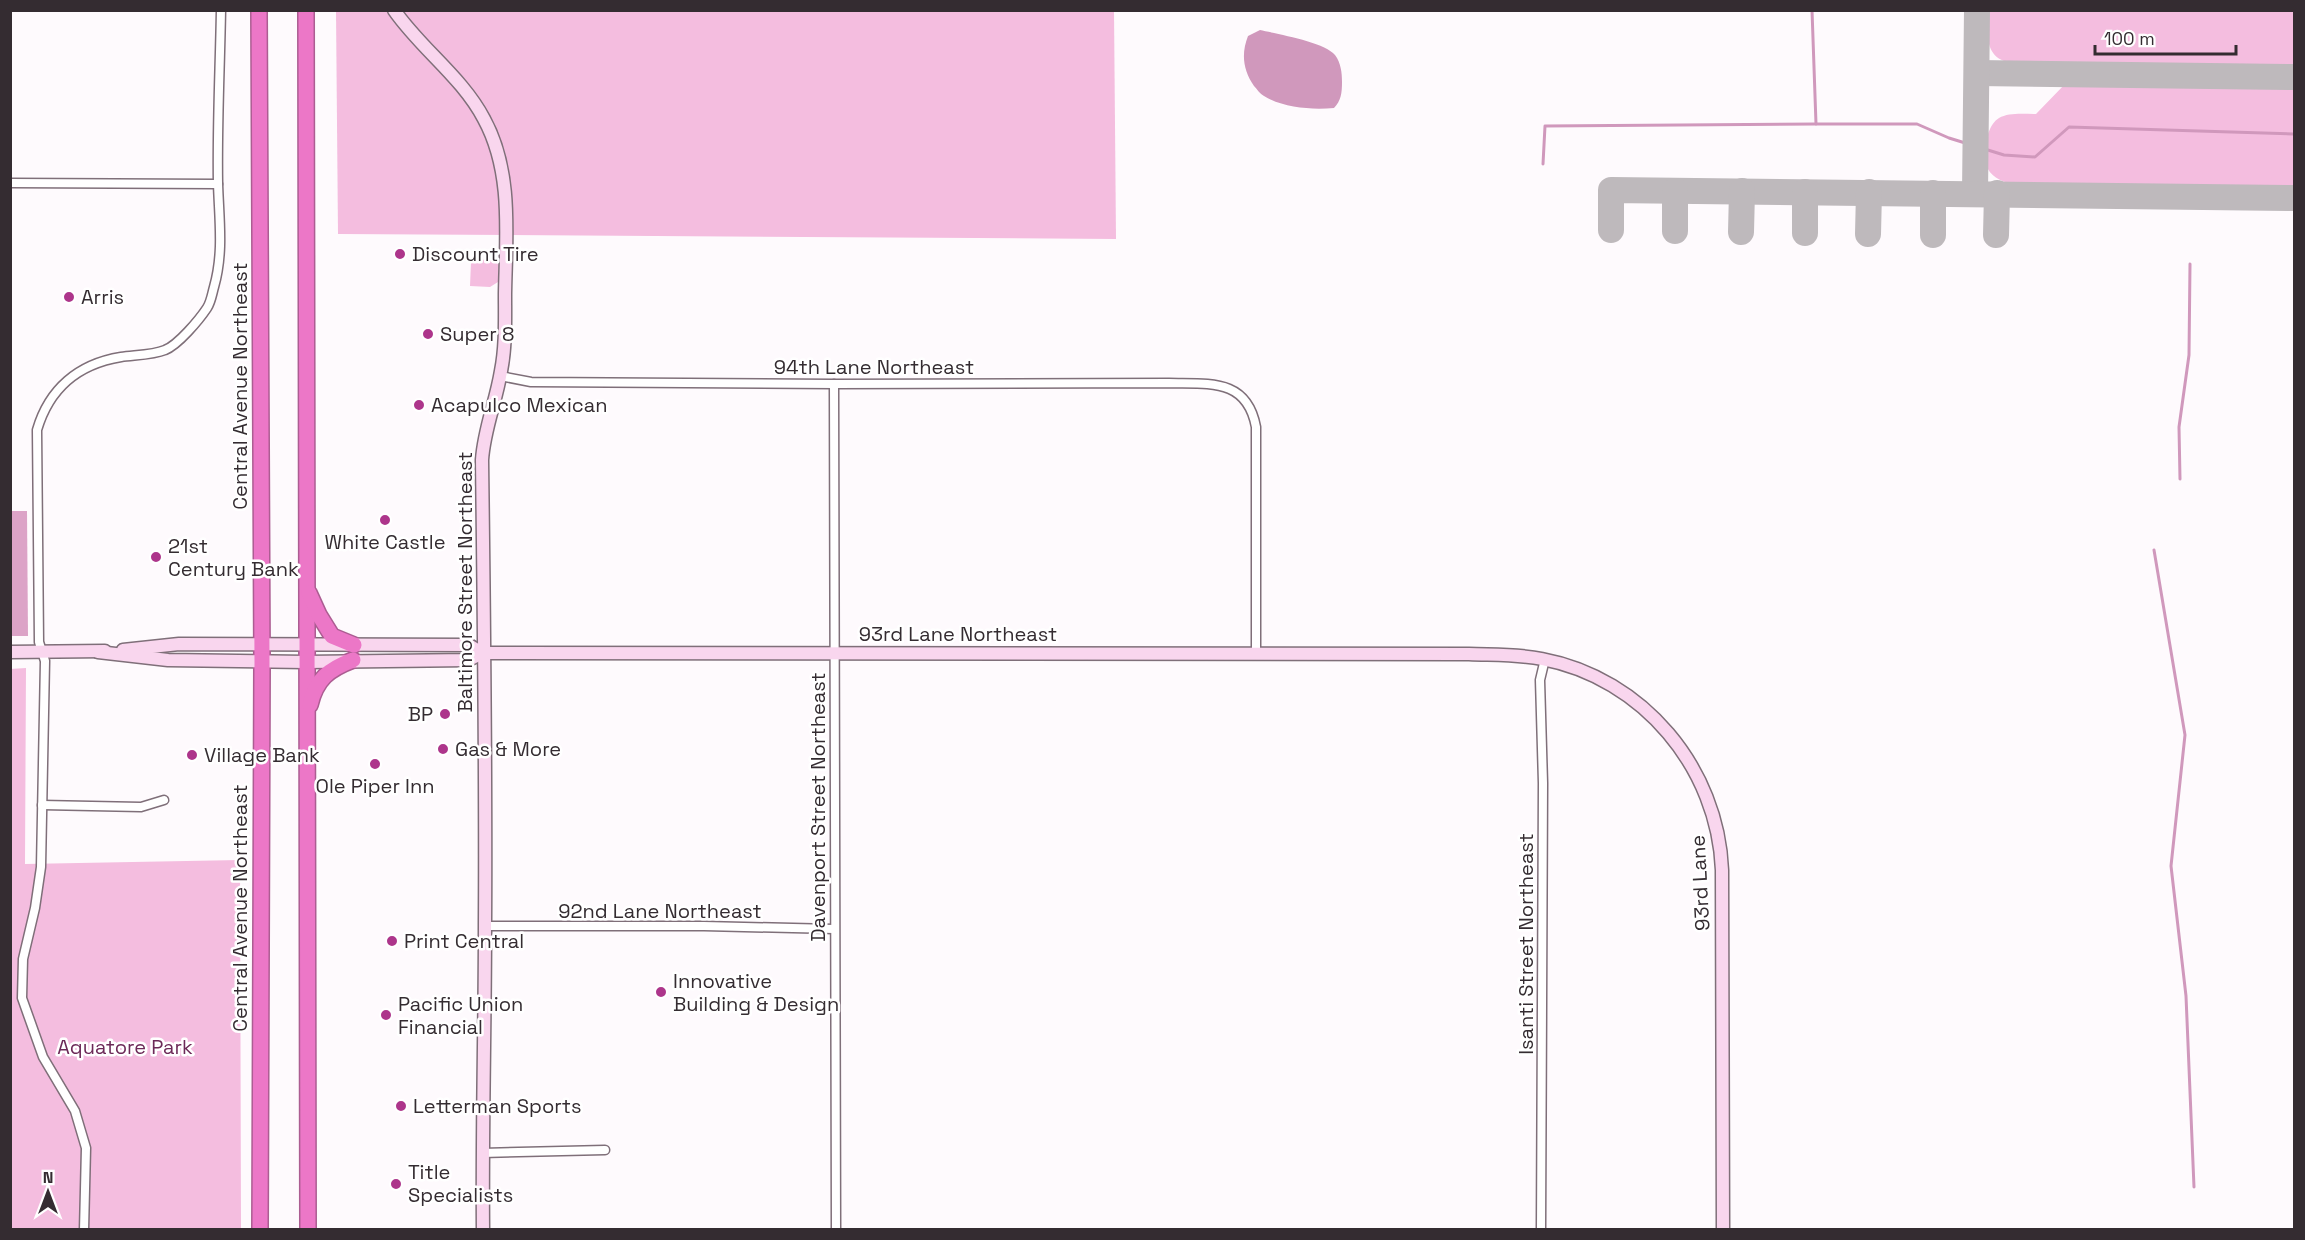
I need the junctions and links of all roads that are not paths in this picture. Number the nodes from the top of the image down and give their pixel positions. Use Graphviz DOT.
graph roads {
  1 [pos="221,10"];
  2 [pos="259,10"];
  3 [pos="306,10"];
  4 [pos="394,10"];
  5 [pos="10,183"];
  6 [pos="218,184"];
  7 [pos="500,376"];
  8 [pos="834,384"];
  9 [pos="307,588"];
  10 [pos="261,643"];
  11 [pos="306,644"];
  12 [pos="10,652"];
  13 [pos="44,652"];
  14 [pos="98,652"];
  15 [pos="353,653"];
  16 [pos="482,653"];
  17 [pos="835,653"];
  18 [pos="1256,654"];
  19 [pos="1434,654"];
  20 [pos="1545,659"];
  21 [pos="262,662"];
  22 [pos="306,662"];
  23 [pos="306,719"];
  24 [pos="164,800"];
  25 [pos="42,805"];
  26 [pos="485,927"];
  27 [pos="834,929"];
  28 [pos="604,1150"];
  29 [pos="482,1153"];
  30 [pos="84,1230"];
  31 [pos="261,1230"];
  32 [pos="308,1230"];
  33 [pos="483,1230"];
  34 [pos="836,1230"];
  35 [pos="1541,1230"];
  36 [pos="1723,1230"];
  1 -- 6 [label="street"];
  2 -- 10 [label="highway, Central Avenue Northeast"];
  3 -- 9 [label="highway"];
  4 -- 7 [label="street, Baltimore Street Northeast"];
  5 -- 6 [label="street"];
  6 -- 13 [label="street"];
  7 -- 8 [label="street, 94th Lane Northeast"];
  7 -- 16 [label="street, Baltimore Street Northeast"];
  8 -- 17 [label="street, Davenport Street Northeast"];
  8 -- 18 [label="street, 94th Lane Northeast"];
  9 -- 11 [label="highway"];
  9 -- 15 [label="highway"];
  10 -- 11 [label="street, 93rd Lane Northeast"];
  10 -- 14 [label="street, 93rd Lane Northeast"];
  10 -- 21 [label="highway, Central Avenue Northeast"];
  11 -- 15 [label="street, 93rd Lane Northeast"];
  11 -- 22 [label="highway"];
  12 -- 13 [label="street"];
  13 -- 14 [label="street"];
  13 -- 25 [label="street"];
  14 -- 21 [label="street, 93rd Lane Northeast"];
  15 -- 16 [label="street, 93rd Lane Northeast"];
  15 -- 22 [label="street, 93rd Lane Northeast"];
  15 -- 23 [label="highway"];
  16 -- 17 [label="street, 93rd Lane Northeast"];
  16 -- 26 [label="street, Baltimore Street Northeast"];
  17 -- 18 [label="street, 93rd Lane Northeast"];
  17 -- 27 [label="street, Davenport Street Northeast"];
  18 -- 19 [label="street, 93rd Lane Northeast"];
  19 -- 20 [label="street, 93rd Lane"];
  20 -- 35 [label="street, Isanti Street Northeast"];
  20 -- 36 [label="street, 93rd Lane"];
  21 -- 22 [label="street, 93rd Lane Northeast"];
  21 -- 31 [label="highway, Central Avenue Northeast"];
  22 -- 23 [label="highway"];
  23 -- 32 [label="highway"];
  24 -- 25 [label="street"];
  25 -- 30 [label="street"];
  26 -- 27 [label="street, 92nd Lane Northeast"];
  26 -- 29 [label="street, Baltimore Street Northeast"];
  27 -- 34 [label="street, Davenport Street Northeast"];
  28 -- 29 [label="street"];
  29 -- 33 [label="street, Baltimore Street Northeast"];
}
